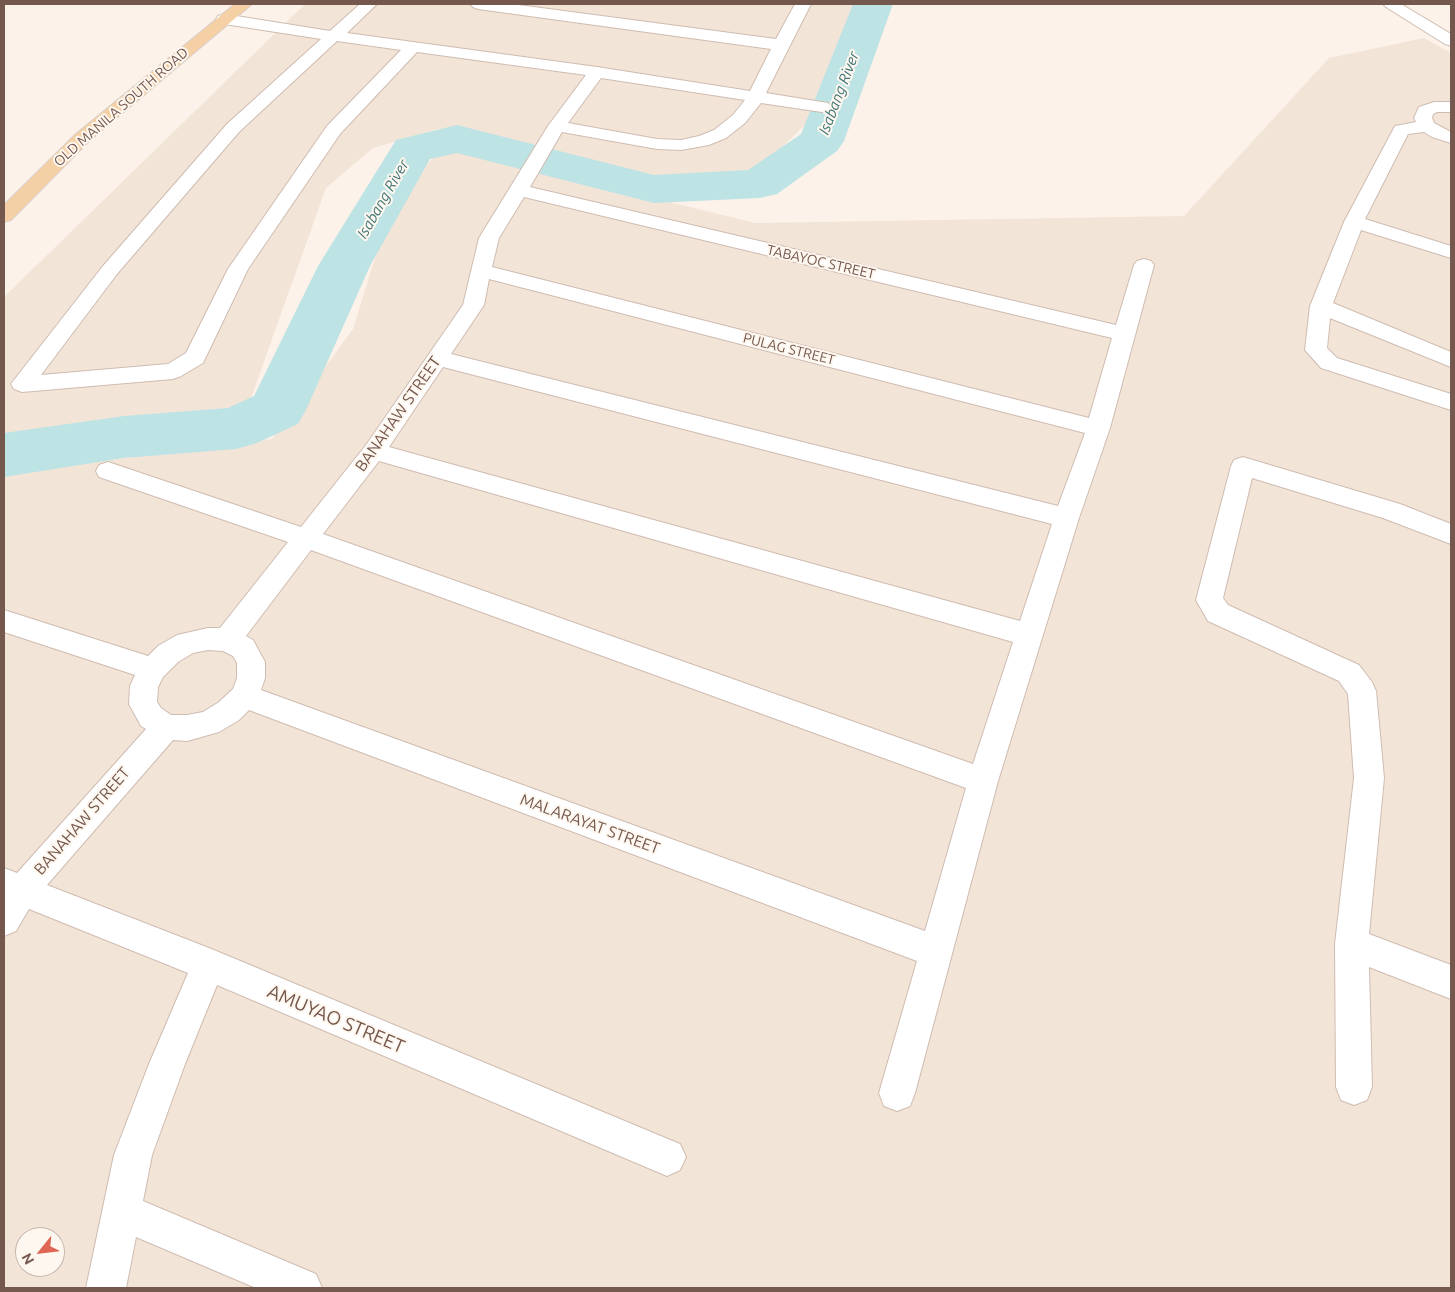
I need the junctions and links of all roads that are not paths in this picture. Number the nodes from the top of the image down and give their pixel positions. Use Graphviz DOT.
graph roads {
  1 [pos="244,4"];
  2 [pos="369,4"];
  3 [pos="478,4"];
  4 [pos="803,4"];
  5 [pos="1391,4"];
  6 [pos="224,19"];
  7 [pos="334,36"];
  8 [pos="1451,41"];
  9 [pos="781,44"];
  10 [pos="414,46"];
  11 [pos="597,72"];
  12 [pos="756,97"];
  13 [pos="822,107"];
  14 [pos="1451,107"];
  15 [pos="1427,126"];
  16 [pos="554,131"];
  17 [pos="1451,138"];
  18 [pos="519,190"];
  19 [pos="4,216"];
  20 [pos="1354,222"];
  21 [pos="1451,252"];
  22 [pos="1144,265"];
  23 [pos="481,271"];
  24 [pos="1321,306"];
  25 [pos="1124,334"];
  26 [pos="438,358"];
  27 [pos="1451,360"];
  28 [pos="1451,402"];
  29 [pos="1098,428"];
  30 [pos="374,451"];
  31 [pos="108,470"];
  32 [pos="1066,518"];
  33 [pos="1451,534"];
  34 [pos="305,538"];
  35 [pos="4,621"];
  36 [pos="1029,635"];
  37 [pos="227,640"];
  38 [pos="153,669"];
  39 [pos="244,696"];
  40 [pos="166,726"];
  41 [pos="983,781"];
  42 [pos="13,886"];
  43 [pos="4,920"];
  44 [pos="1352,944"];
  45 [pos="936,952"];
  46 [pos="209,966"];
  47 [pos="1451,982"];
  48 [pos="1354,1087"];
  49 [pos="897,1093"];
  50 [pos="667,1157"];
  51 [pos="121,1211"];
  52 [pos="106,1288"];
  53 [pos="302,1288"];
  1 -- 6 [label="main road, OLD MANILA SOUTH ROAD"];
  2 -- 7 [label="street"];
  3 -- 9 [label="street"];
  4 -- 9 [label="street"];
  5 -- 8 [label="street"];
  6 -- 7 [label="street"];
  6 -- 19 [label="main road, OLD MANILA SOUTH ROAD"];
  7 -- 10 [label="street"];
  7 -- 10 [label="street"];
  9 -- 12 [label="street"];
  10 -- 11 [label="street"];
  11 -- 12 [label="street"];
  11 -- 16 [label="street, BANAHAW STREET"];
  12 -- 13 [label="street"];
  12 -- 16 [label="street"];
  14 -- 15 [label="street"];
  15 -- 17 [label="street"];
  15 -- 20 [label="street"];
  16 -- 18 [label="street, BANAHAW STREET"];
  18 -- 23 [label="street, BANAHAW STREET"];
  18 -- 25 [label="street, TABAYOC STREET"];
  20 -- 21 [label="street"];
  20 -- 24 [label="street"];
  22 -- 25 [label="street"];
  23 -- 26 [label="street, BANAHAW STREET"];
  23 -- 29 [label="street, PULAG STREET"];
  24 -- 27 [label="street"];
  24 -- 28 [label="street"];
  25 -- 29 [label="street"];
  26 -- 30 [label="street, BANAHAW STREET"];
  26 -- 32 [label="street"];
  29 -- 32 [label="street"];
  30 -- 34 [label="street, BANAHAW STREET"];
  30 -- 36 [label="street"];
  31 -- 34 [label="street"];
  32 -- 36 [label="street"];
  33 -- 44 [label="street"];
  34 -- 37 [label="street, BANAHAW STREET"];
  34 -- 41 [label="street"];
  35 -- 38 [label="street"];
  36 -- 41 [label="street"];
  37 -- 38 [label="street"];
  37 -- 39 [label="street"];
  38 -- 40 [label="street"];
  39 -- 40 [label="street"];
  39 -- 45 [label="street, MALARAYAT STREET"];
  40 -- 42 [label="street, BANAHAW STREET"];
  41 -- 45 [label="street"];
  42 -- 43 [label="street, BANAHAW STREET"];
  42 -- 46 [label="street, AMUYAO STREET"];
  44 -- 47 [label="street"];
  44 -- 48 [label="street"];
  45 -- 49 [label="street"];
  46 -- 50 [label="street, AMUYAO STREET"];
  46 -- 51 [label="street"];
  51 -- 52 [label="street"];
  51 -- 53 [label="street"];
}
